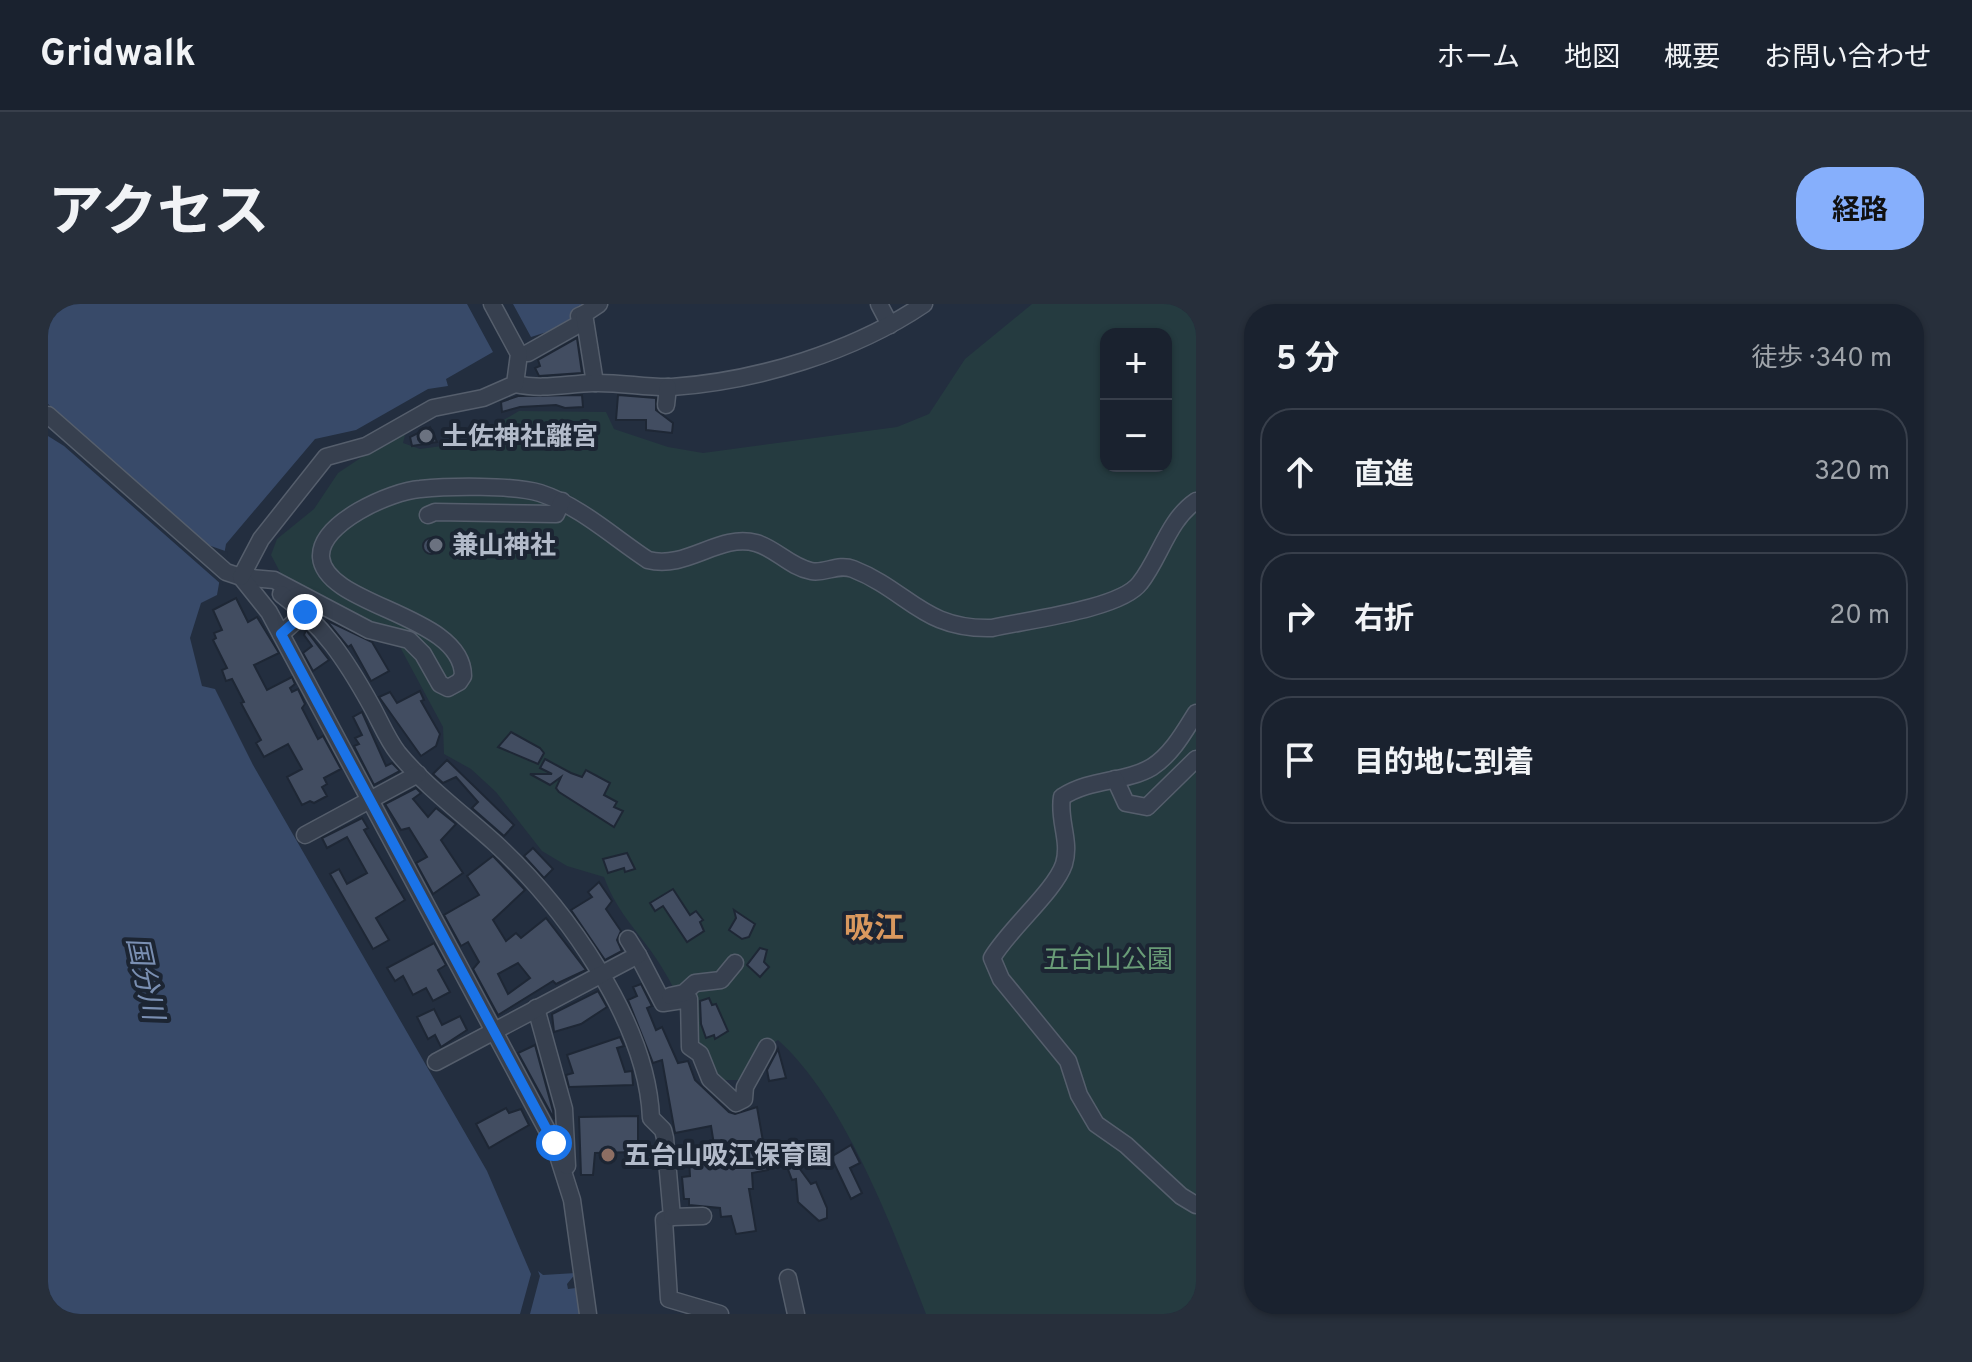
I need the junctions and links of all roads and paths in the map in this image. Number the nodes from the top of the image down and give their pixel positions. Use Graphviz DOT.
graph roads {
  1 [pos="492,304"];
  2 [pos="599,304"];
  3 [pos="879,304"];
  4 [pos="924,304"];
  5 [pos="584,314"];
  6 [pos="890,325"];
  7 [pos="528,353"];
  8 [pos="595,383"];
  9 [pos="515,384"];
  10 [pos="668,387"];
  11 [pos="666,405"];
  12 [pos="48,415"];
  13 [pos="562,501"];
  14 [pos="1196,501"];
  15 [pos="428,515"];
  16 [pos="234,575"];
  17 [pos="260,579"];
  18 [pos="310,616"];
  19 [pos="281,634"];
  20 [pos="1196,713"];
  21 [pos="1196,759"];
  22 [pos="418,774"];
  23 [pos="1115,779"];
  24 [pos="368,801"];
  25 [pos="305,835"];
  26 [pos="628,939"];
  27 [pos="638,955"];
  28 [pos="735,963"];
  29 [pos="603,976"];
  30 [pos="661,998"];
  31 [pos="536,1008"];
  32 [pos="491,1031"];
  33 [pos="767,1047"];
  34 [pos="436,1062"];
  35 [pos="566,1174"];
  36 [pos="1196,1205"];
  37 [pos="703,1216"];
  38 [pos="672,1217"];
  39 [pos="788,1278"];
  40 [pos="588,1314"];
  41 [pos="720,1314"];
  42 [pos="796,1314"];
  1 -- 9 [label="street"];
  2 -- 5 [label="street"];
  3 -- 6 [label="street"];
  4 -- 6 [label="street"];
  5 -- 7 [label="street"];
  5 -- 8 [label="street"];
  6 -- 10 [label="street"];
  8 -- 9 [label="street"];
  8 -- 10 [label="street"];
  9 -- 16 [label="street"];
  10 -- 11 [label="street"];
  12 -- 16 [label="street"];
  13 -- 14 [label="street"];
  13 -- 15 [label="street"];
  13 -- 17 [label="street"];
  16 -- 17 [label="street"];
  16 -- 19 [label="street"];
  17 -- 18 [label="street"];
  18 -- 19 [label="street"];
  18 -- 22 [label="street"];
  19 -- 24 [label="street"];
  20 -- 23 [label="street"];
  21 -- 23 [label="street"];
  22 -- 24 [label="street"];
  22 -- 29 [label="street"];
  23 -- 36 [label="street"];
  24 -- 25 [label="street"];
  24 -- 32 [label="street"];
  26 -- 27 [label="street"];
  27 -- 29 [label="street"];
  27 -- 30 [label="street"];
  28 -- 30 [label="street"];
  29 -- 31 [label="street"];
  29 -- 38 [label="street"];
  30 -- 33 [label="street"];
  31 -- 32 [label="street"];
  31 -- 35 [label="street"];
  32 -- 34 [label="street"];
  32 -- 35 [label="street"];
  35 -- 40 [label="street"];
  37 -- 38 [label="street"];
  38 -- 41 [label="street"];
  39 -- 42 [label="street"];
}
